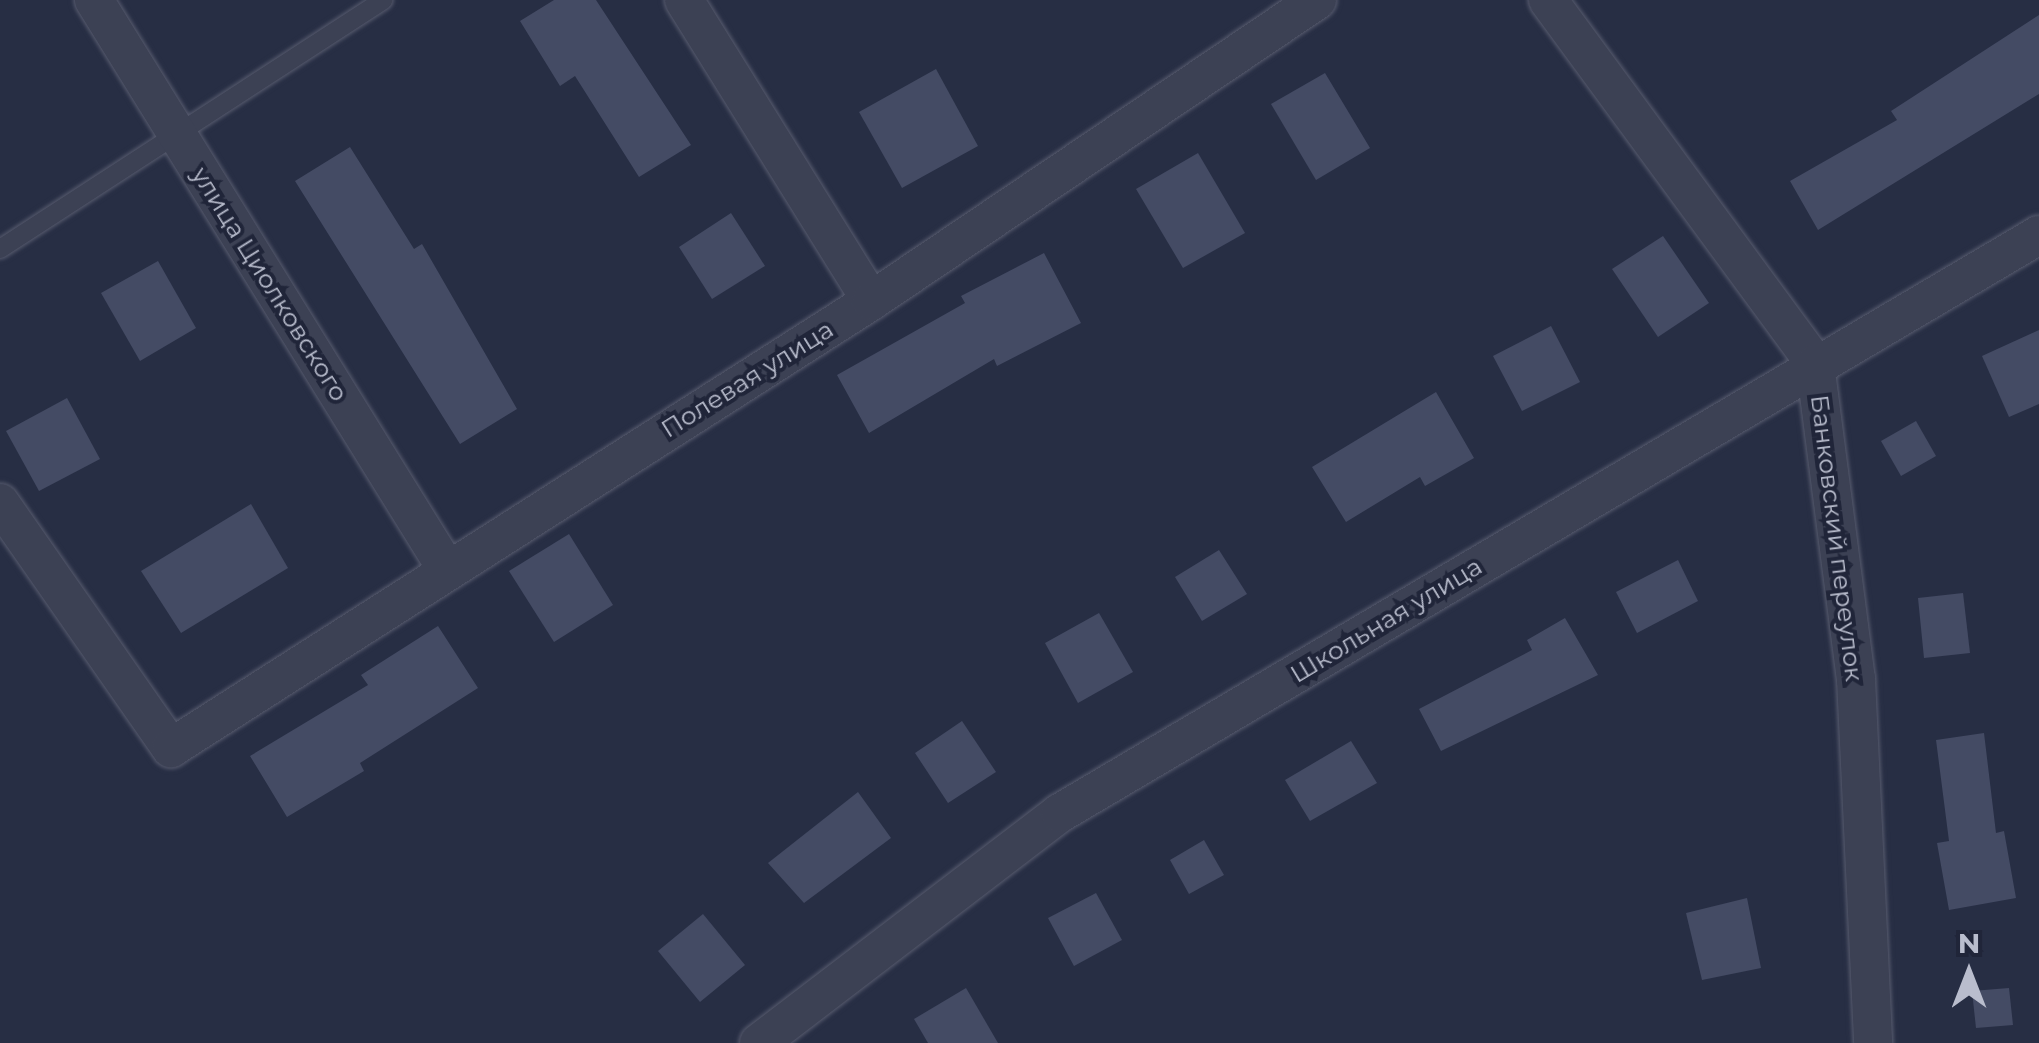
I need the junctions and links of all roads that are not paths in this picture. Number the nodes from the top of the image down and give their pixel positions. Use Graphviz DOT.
graph roads {
  1 [pos="94,0"];
  2 [pos="383,0"];
  3 [pos="684,0"];
  4 [pos="1316,0"];
  5 [pos="1548,0"];
  6 [pos="180,136"];
  7 [pos="2039,234"];
  8 [pos="0,249"];
  9 [pos="871,300"];
  10 [pos="1816,364"];
  11 [pos="0,502"];
  12 [pos="446,568"];
  13 [pos="759,1043"];
  14 [pos="1873,1043"];
  1 -- 6 [label="street, улица Циолковского"];
  2 -- 6 [label="lane"];
  3 -- 9 [label="street"];
  4 -- 9 [label="street, Полевая улица"];
  5 -- 10 [label="street, Банковский переулок"];
  6 -- 8 [label="lane"];
  6 -- 12 [label="street, улица Циолковского"];
  7 -- 10 [label="street, Школьная улица"];
  9 -- 12 [label="street, Полевая улица"];
  10 -- 13 [label="street, Школьная улица"];
  10 -- 14 [label="street, Банковский переулок"];
  11 -- 12 [label="street, Полевая улица"];
}
